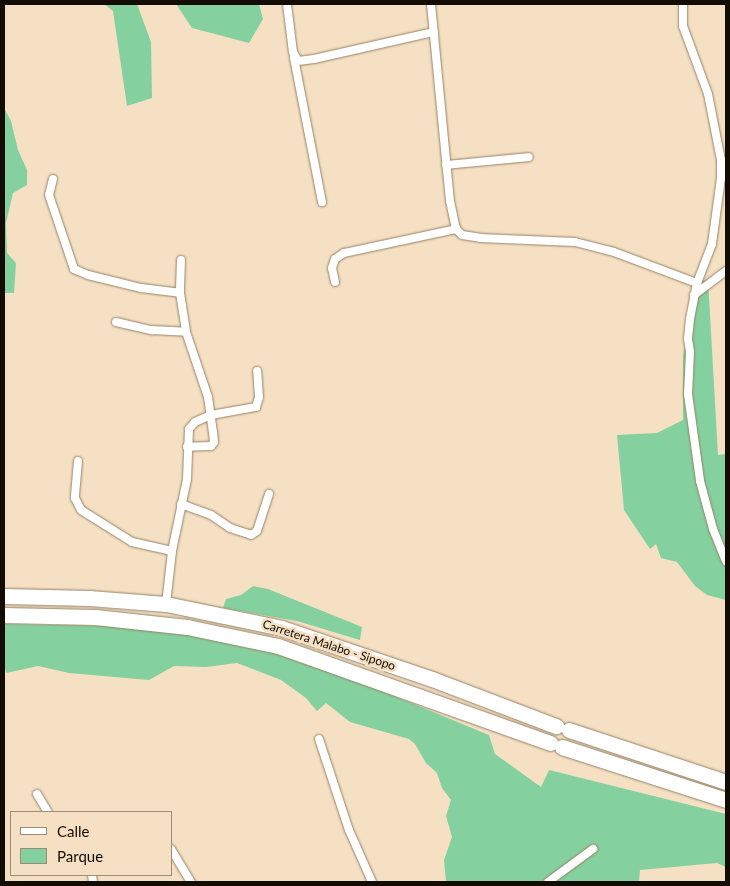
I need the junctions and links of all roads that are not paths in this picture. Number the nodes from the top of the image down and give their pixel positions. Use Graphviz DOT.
graph roads {
  1 [pos="286,4"];
  2 [pos="431,4"];
  3 [pos="683,4"];
  4 [pos="434,32"];
  5 [pos="294,58"];
  6 [pos="528,157"];
  7 [pos="446,164"];
  8 [pos="53,179"];
  9 [pos="322,202"];
  10 [pos="456,229"];
  11 [pos="181,260"];
  12 [pos="726,271"];
  13 [pos="335,282"];
  14 [pos="697,283"];
  15 [pos="180,293"];
  16 [pos="694,295"];
  17 [pos="116,322"];
  18 [pos="186,332"];
  19 [pos="257,371"];
  20 [pos="211,415"];
  21 [pos="188,447"];
  22 [pos="78,461"];
  23 [pos="269,494"];
  24 [pos="181,504"];
  25 [pos="172,551"];
  26 [pos="726,561"];
  27 [pos="4,596"];
  28 [pos="166,604"];
  29 [pos="4,615"];
  30 [pos="319,739"];
  31 [pos="726,782"];
  32 [pos="37,794"];
  33 [pos="726,800"];
  34 [pos="47,811"];
  35 [pos="592,849"];
  36 [pos="172,851"];
  37 [pos="190,882"];
  38 [pos="372,882"];
  39 [pos="548,882"];
  1 -- 5 [label="street"];
  2 -- 4 [label="street"];
  3 -- 14 [label="street"];
  4 -- 5 [label="street"];
  4 -- 7 [label="street"];
  5 -- 9 [label="street"];
  6 -- 7 [label="street"];
  7 -- 10 [label="street"];
  8 -- 15 [label="street"];
  10 -- 13 [label="street"];
  10 -- 14 [label="street"];
  11 -- 15 [label="street"];
  12 -- 16 [label="street"];
  14 -- 16 [label="street"];
  15 -- 18 [label="street"];
  16 -- 26 [label="street"];
  17 -- 18 [label="street"];
  18 -- 20 [label="street"];
  19 -- 20 [label="street"];
  20 -- 21 [label="street"];
  20 -- 21 [label="street"];
  21 -- 24 [label="street"];
  22 -- 25 [label="street"];
  23 -- 24 [label="street"];
  24 -- 25 [label="street"];
  25 -- 28 [label="street"];
  27 -- 28 [label="highway, Carretera Malabo - Sipopo"];
  28 -- 31 [label="highway, Carretera Malabo - Sipopo"];
  29 -- 33 [label="highway, Carretera Malabo - Sipopo"];
  30 -- 38 [label="street"];
  32 -- 34 [label="street"];
  35 -- 39 [label="street"];
  36 -- 37 [label="street"];
}
